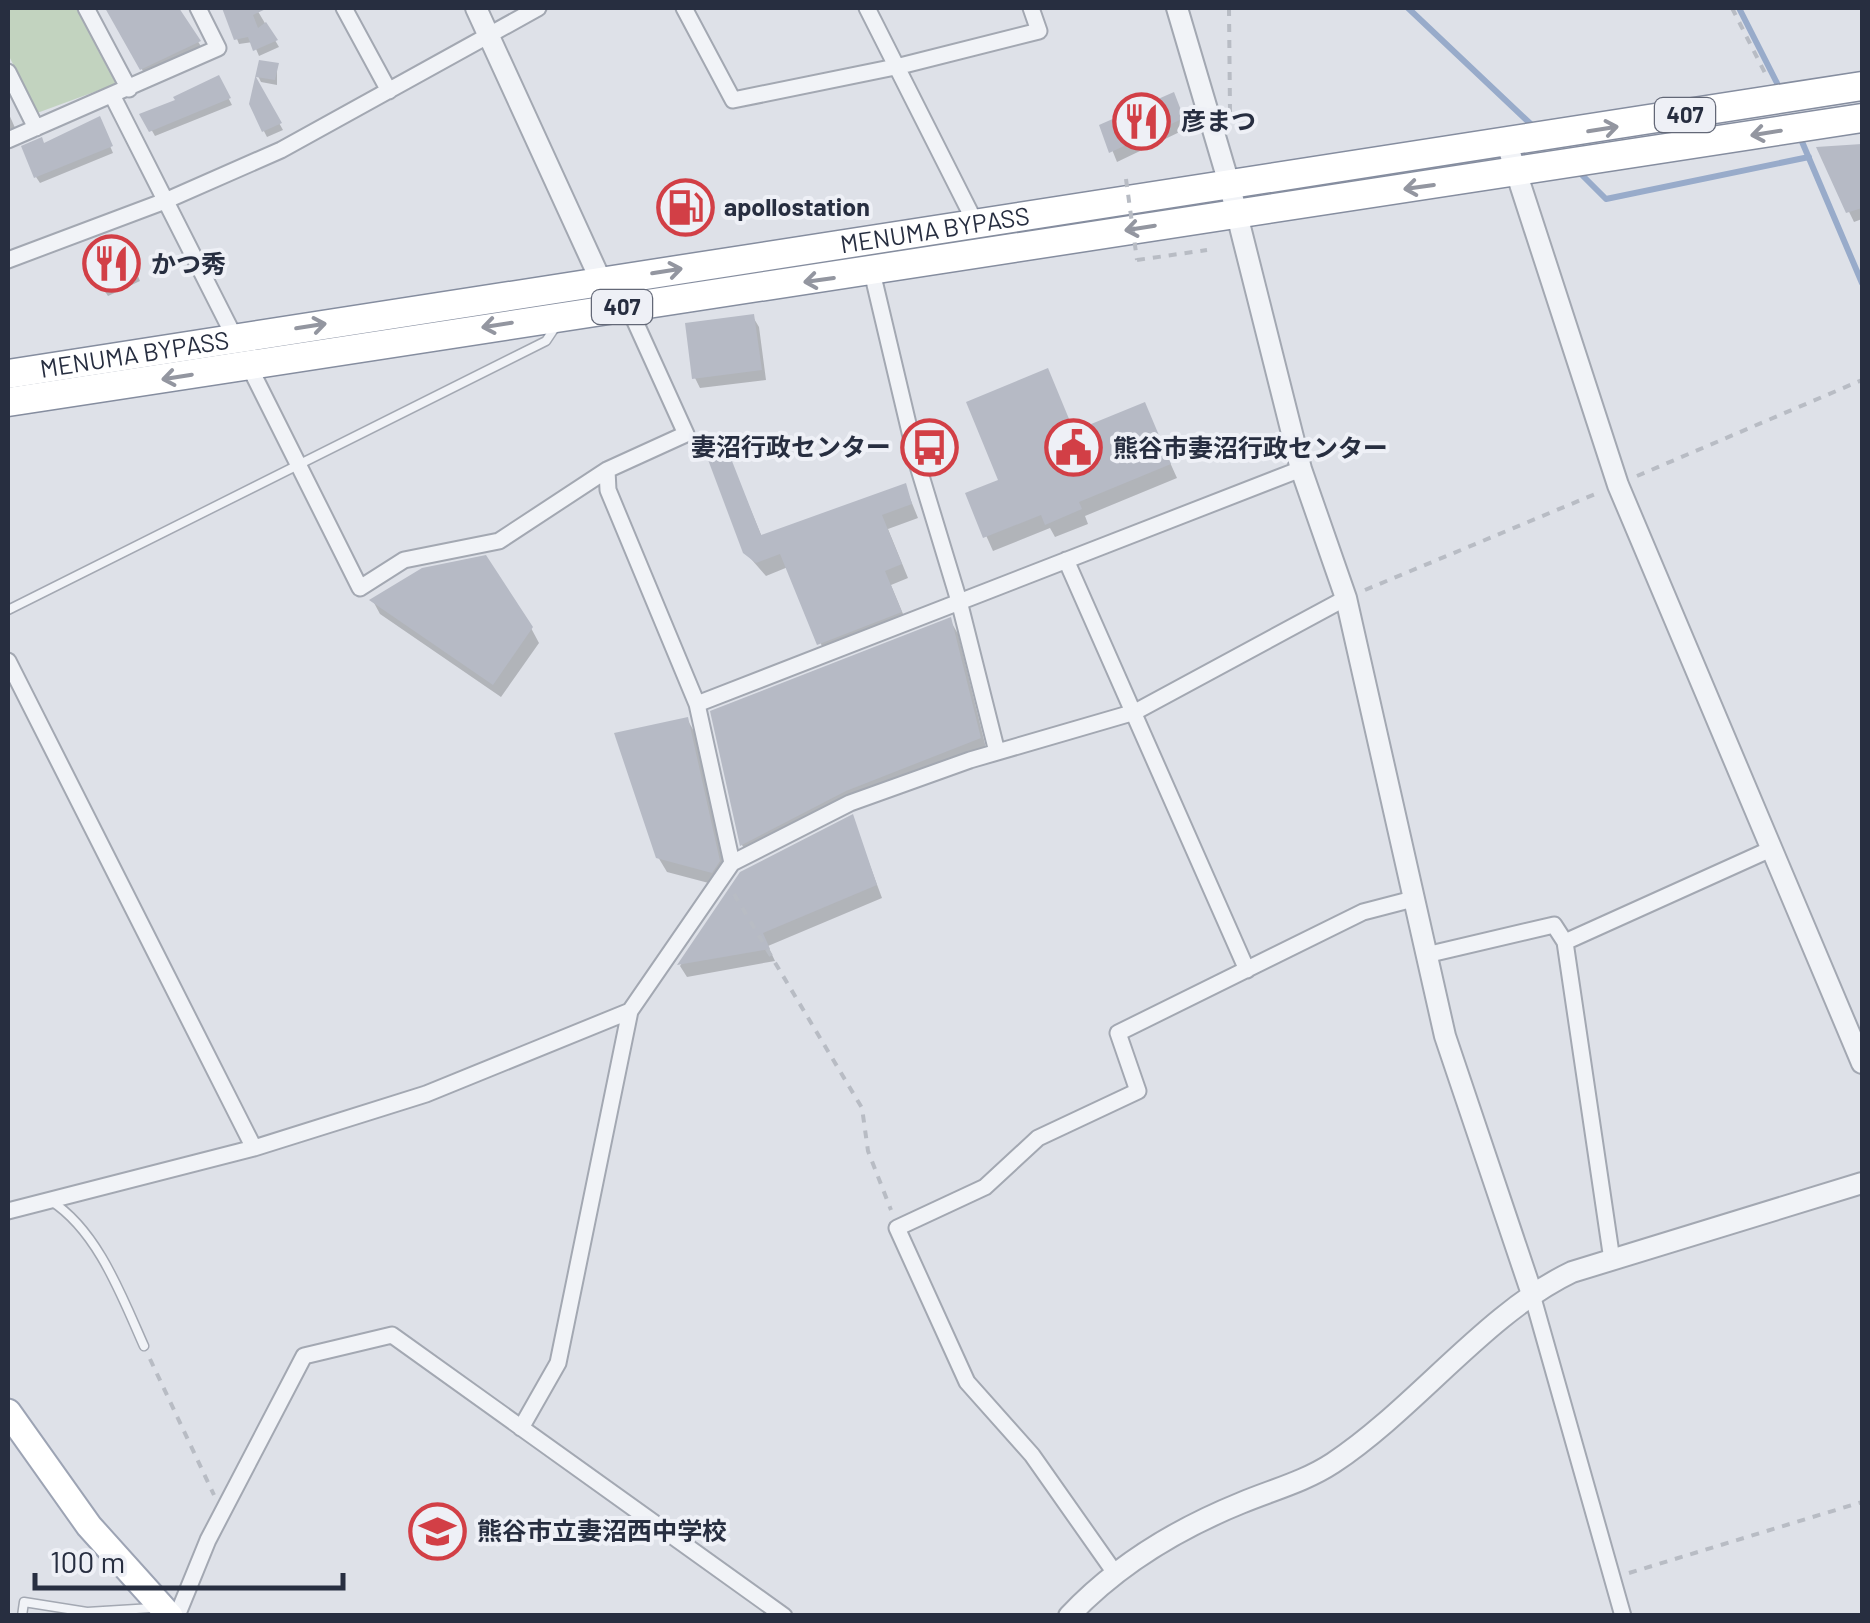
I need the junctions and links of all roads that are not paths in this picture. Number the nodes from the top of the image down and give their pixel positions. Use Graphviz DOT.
graph roads {
  1 [pos="86,8"];
  2 [pos="198,8"];
  3 [pos="344,8"];
  4 [pos="476,8"];
  5 [pos="538,8"];
  6 [pos="684,8"];
  7 [pos="867,8"];
  8 [pos="1032,8"];
  9 [pos="1177,8"];
  10 [pos="489,33"];
  11 [pos="900,66"];
  12 [pos="8,72"];
  13 [pos="1862,86"];
  14 [pos="129,89"];
  15 [pos="389,91"];
  16 [pos="113,97"];
  17 [pos="1862,118"];
  18 [pos="36,128"];
  19 [pos="8,140"];
  20 [pos="1507,144"];
  21 [pos="1516,174"];
  22 [pos="1233,200"];
  23 [pos="165,201"];
  24 [pos="976,224"];
  25 [pos="8,260"];
  26 [pos="872,272"];
  27 [pos="600,281"];
  28 [pos="628,306"];
  29 [pos="563,314"];
  30 [pos="235,338"];
  31 [pos="249,366"];
  32 [pos="8,374"];
  33 [pos="8,402"];
  34 [pos="299,461"];
  35 [pos="1301,469"];
  36 [pos="607,470"];
  37 [pos="1066,560"];
  38 [pos="1346,598"];
  39 [pos="960,601"];
  40 [pos="8,610"];
  41 [pos="8,661"];
  42 [pos="697,704"];
  43 [pos="1135,712"];
  44 [pos="998,752"];
  45 [pos="1771,849"];
  46 [pos="726,869"];
  47 [pos="1414,899"];
  48 [pos="1564,942"];
  49 [pos="1426,955"];
  50 [pos="1248,970"];
  51 [pos="630,1011"];
  52 [pos="1862,1064"];
  53 [pos="254,1148"];
  54 [pos="1862,1183"];
  55 [pos="46,1198"];
  56 [pos="8,1211"];
  57 [pos="1612,1260"];
  58 [pos="1531,1292"];
  59 [pos="144,1346"];
  60 [pos="8,1412"];
  61 [pos="521,1428"];
  62 [pos="1115,1573"];
  63 [pos="169,1613"];
  64 [pos="22,1616"];
  65 [pos="784,1616"];
  66 [pos="1069,1616"];
  67 [pos="1623,1616"];
  1 -- 14 [label="street"];
  2 -- 14 [label="street"];
  3 -- 15 [label="street"];
  4 -- 10 [label="street"];
  5 -- 10 [label="street"];
  6 -- 11 [label="street"];
  7 -- 11 [label="street"];
  8 -- 11 [label="street"];
  9 -- 22 [label="street"];
  10 -- 15 [label="street"];
  10 -- 27 [label="street"];
  11 -- 24 [label="street"];
  12 -- 18 [label="street"];
  20 -- 13 [label="highway, MENUMA BYPASS / 407, one-way"];
  14 -- 16 [label="street"];
  15 -- 23 [label="street"];
  16 -- 18 [label="street"];
  16 -- 23 [label="street"];
  17 -- 21 [label="highway, MENUMA BYPASS / 407, one-way"];
  18 -- 19 [label="street"];
  20 -- 21 [label="street"];
  20 -- 22 [label="highway, MENUMA BYPASS / 407"];
  21 -- 22 [label="highway, MENUMA BYPASS / 407, one-way"];
  21 -- 45 [label="street"];
  22 -- 24 [label="highway, MENUMA BYPASS / 407"];
  22 -- 26 [label="highway, MENUMA BYPASS / 407, one-way"];
  22 -- 35 [label="street"];
  23 -- 25 [label="street"];
  23 -- 30 [label="street"];
  27 -- 24 [label="highway, MENUMA BYPASS / 407, one-way"];
  26 -- 28 [label="highway, MENUMA BYPASS / 407, one-way"];
  26 -- 39 [label="street"];
  30 -- 27 [label="highway, MENUMA BYPASS / 407, one-way"];
  28 -- 29 [label="highway, MENUMA BYPASS / 407"];
  28 -- 36 [label="street"];
  29 -- 31 [label="highway, MENUMA BYPASS / 407, one-way"];
  29 -- 34 [label="lane"];
  30 -- 32 [label="highway, MENUMA BYPASS / 407"];
  31 -- 33 [label="highway, MENUMA BYPASS / 407, one-way"];
  31 -- 34 [label="street"];
  34 -- 36 [label="street"];
  34 -- 40 [label="lane"];
  35 -- 37 [label="street"];
  35 -- 38 [label="street"];
  36 -- 42 [label="street"];
  37 -- 39 [label="street"];
  37 -- 43 [label="street"];
  38 -- 43 [label="street"];
  38 -- 47 [label="street"];
  39 -- 42 [label="street"];
  39 -- 44 [label="street"];
  41 -- 53 [label="street"];
  42 -- 46 [label="street"];
  43 -- 44 [label="street"];
  43 -- 50 [label="street"];
  44 -- 46 [label="street"];
  45 -- 48 [label="street"];
  45 -- 52 [label="street"];
  46 -- 51 [label="street"];
  47 -- 49 [label="street"];
  47 -- 50 [label="street"];
  48 -- 49 [label="street"];
  48 -- 57 [label="street"];
  49 -- 58 [label="street"];
  50 -- 62 [label="street"];
  51 -- 53 [label="street"];
  51 -- 61 [label="street"];
  53 -- 55 [label="street"];
  54 -- 57 [label="street"];
  55 -- 56 [label="street"];
  55 -- 59 [label="lane"];
  57 -- 58 [label="street"];
  58 -- 62 [label="street"];
  58 -- 67 [label="street"];
  60 -- 63 [label="main road"];
  61 -- 63 [label="street"];
  61 -- 65 [label="street"];
  62 -- 66 [label="street"];
  63 -- 64 [label="lane"];
}
